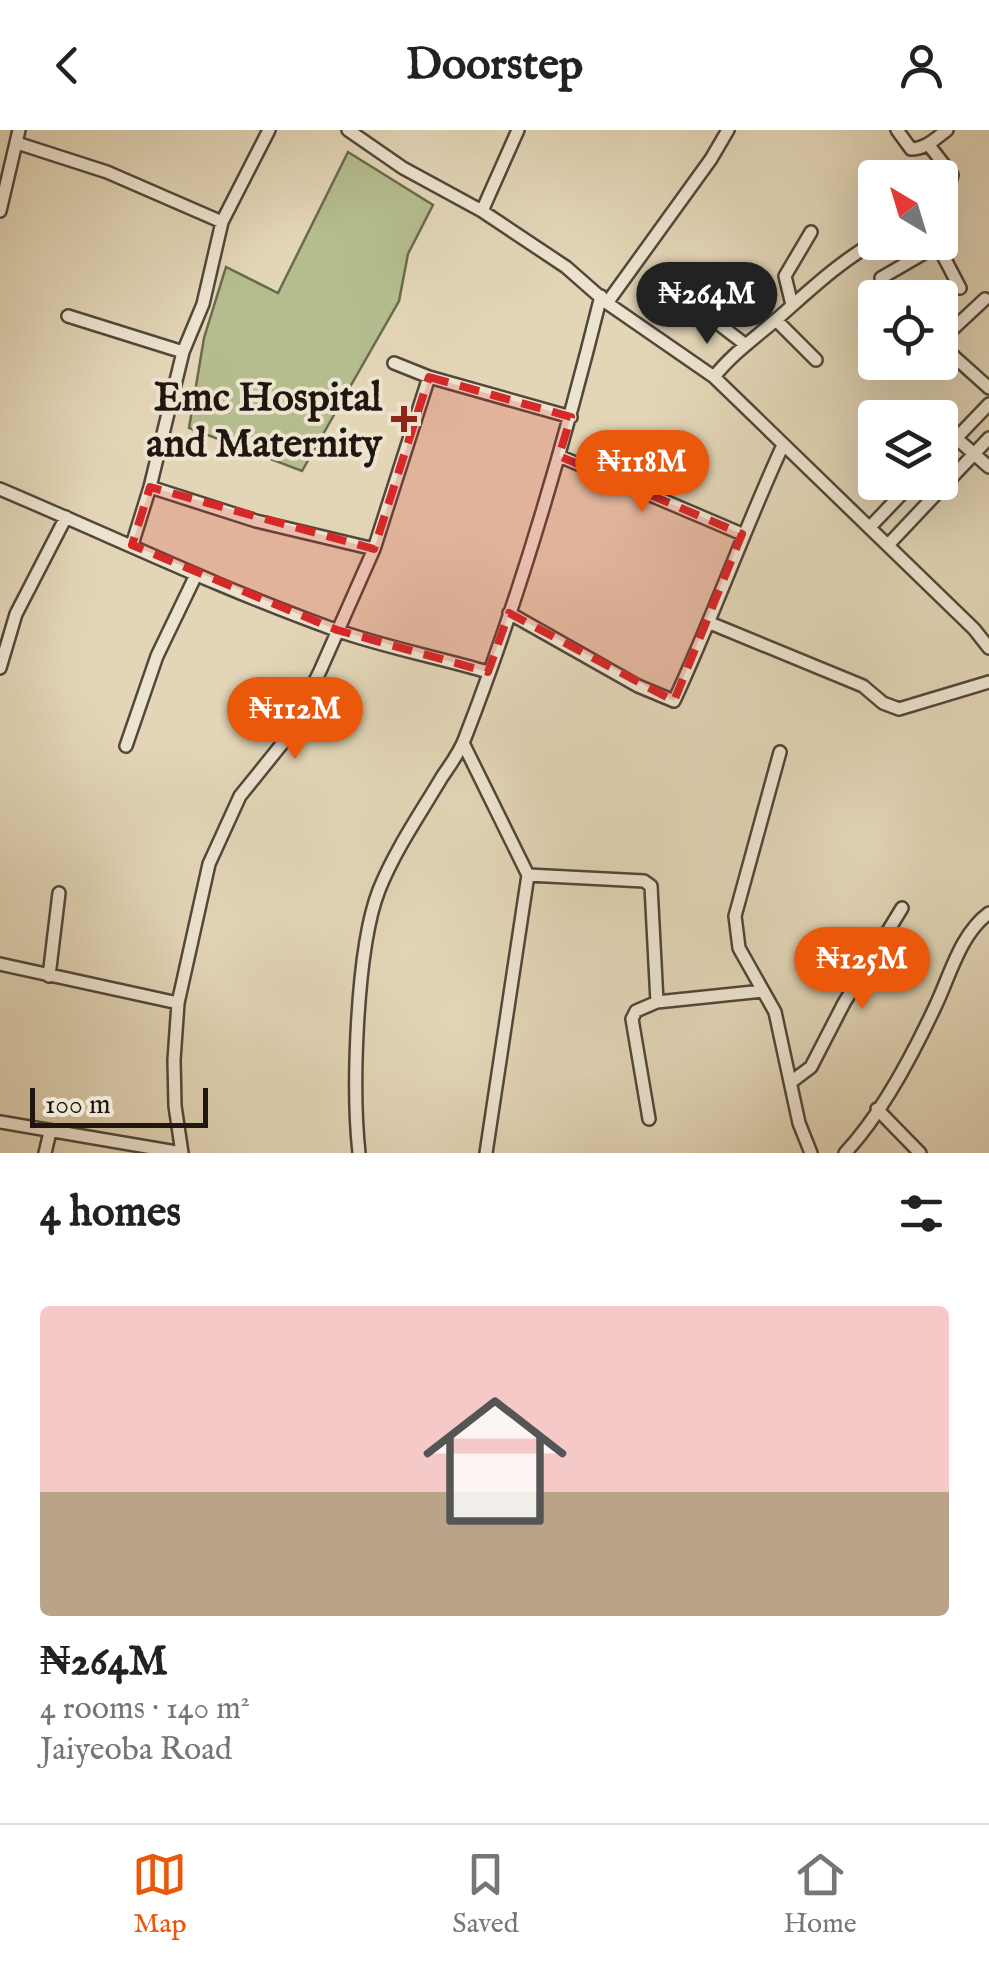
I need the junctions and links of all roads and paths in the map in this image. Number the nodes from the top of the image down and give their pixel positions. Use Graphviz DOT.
graph roads {
  1 [pos="269,130"];
  2 [pos="348,130"];
  3 [pos="518,130"];
  4 [pos="728,130"];
  5 [pos="897,130"];
  6 [pos="948,130"];
  7 [pos="18,136"];
  8 [pos="928,144"];
  9 [pos="940,160"];
  10 [pos="482,211"];
  11 [pos="0,212"];
  12 [pos="222,222"];
  13 [pos="812,232"];
  14 [pos="858,253"];
  15 [pos="911,260"];
  16 [pos="945,260"];
  17 [pos="881,278"];
  18 [pos="960,288"];
  19 [pos="985,298"];
  20 [pos="604,300"];
  21 [pos="792,305"];
  22 [pos="68,316"];
  23 [pos="712,319"];
  24 [pos="776,320"];
  25 [pos="958,324"];
  26 [pos="746,346"];
  27 [pos="183,352"];
  28 [pos="958,359"];
  29 [pos="816,360"];
  30 [pos="394,363"];
  31 [pos="428,377"];
  32 [pos="714,377"];
  33 [pos="989,388"];
  34 [pos="989,404"];
  35 [pos="570,417"];
  36 [pos="958,436"];
  37 [pos="989,438"];
  38 [pos="958,440"];
  39 [pos="783,446"];
  40 [pos="975,453"];
  41 [pos="560,456"];
  42 [pos="989,467"];
  43 [pos="150,487"];
  44 [pos="0,488"];
  45 [pos="897,500"];
  46 [pos="66,517"];
  47 [pos="870,528"];
  48 [pos="742,534"];
  49 [pos="132,545"];
  50 [pos="888,545"];
  51 [pos="374,549"];
  52 [pos="195,577"];
  53 [pos="508,613"];
  54 [pos="710,622"];
  55 [pos="337,630"];
  56 [pos="989,648"];
  57 [pos="0,668"];
  58 [pos="488,672"];
  59 [pos="989,682"];
  60 [pos="463,743"];
  61 [pos="126,746"];
  62 [pos="780,752"];
  63 [pos="528,875"];
  64 [pos="59,893"];
  65 [pos="902,908"];
  66 [pos="989,914"];
  67 [pos="0,964"];
  68 [pos="49,976"];
  69 [pos="763,991"];
  70 [pos="658,1002"];
  71 [pos="178,1003"];
  72 [pos="791,1082"];
  73 [pos="877,1109"];
  74 [pos="649,1119"];
  75 [pos="0,1122"];
  76 [pos="50,1132"];
  77 [pos="46,1153"];
  78 [pos="182,1153"];
  79 [pos="360,1153"];
  80 [pos="486,1153"];
  81 [pos="811,1153"];
  82 [pos="845,1153"];
  83 [pos="920,1153"];
  1 -- 12 [label="street"];
  2 -- 10 [label="street"];
  3 -- 10 [label="street"];
  4 -- 20 [label="street"];
  5 -- 8 [label="street"];
  6 -- 8 [label="street"];
  7 -- 11 [label="street"];
  7 -- 12 [label="street"];
  8 -- 9 [label="street"];
  10 -- 20 [label="street"];
  12 -- 27 [label="street"];
  13 -- 21 [label="street"];
  14 -- 21 [label="street"];
  15 -- 17 [label="street"];
  16 -- 18 [label="street"];
  19 -- 25 [label="street"];
  20 -- 32 [label="street"];
  20 -- 35 [label="street"];
  21 -- 24 [label="street"];
  22 -- 27 [label="street"];
  23 -- 26 [label="street"];
  24 -- 26 [label="street"];
  24 -- 29 [label="street"];
  26 -- 32 [label="street"];
  27 -- 43 [label="street"];
  28 -- 33 [label="street"];
  30 -- 31 [label="street"];
  31 -- 35 [label="street"];
  31 -- 51 [label="street"];
  32 -- 39 [label="street"];
  34 -- 36 [label="street"];
  35 -- 41 [label="street"];
  37 -- 40 [label="street"];
  38 -- 40 [label="street"];
  39 -- 47 [label="street"];
  39 -- 48 [label="street"];
  40 -- 42 [label="street"];
  40 -- 50 [label="street"];
  41 -- 48 [label="street"];
  41 -- 53 [label="street"];
  43 -- 49 [label="street"];
  43 -- 51 [label="street"];
  44 -- 46 [label="street"];
  45 -- 47 [label="street"];
  46 -- 49 [label="street"];
  46 -- 57 [label="street"];
  47 -- 50 [label="street"];
  48 -- 54 [label="street"];
  49 -- 52 [label="street"];
  50 -- 56 [label="street"];
  51 -- 55 [label="street"];
  52 -- 55 [label="street"];
  52 -- 61 [label="street"];
  53 -- 54 [label="street"];
  53 -- 58 [label="street"];
  54 -- 59 [label="street"];
  55 -- 58 [label="street"];
  55 -- 71 [label="street"];
  58 -- 60 [label="street"];
  60 -- 63 [label="street"];
  60 -- 79 [label="street"];
  62 -- 69 [label="street"];
  63 -- 70 [label="street"];
  63 -- 80 [label="street"];
  64 -- 68 [label="street"];
  65 -- 72 [label="street"];
  66 -- 73 [label="street"];
  67 -- 68 [label="street"];
  68 -- 71 [label="street"];
  69 -- 70 [label="street"];
  69 -- 72 [label="street"];
  70 -- 74 [label="street"];
  71 -- 78 [label="street"];
  72 -- 81 [label="street"];
  73 -- 82 [label="street"];
  73 -- 83 [label="street"];
  75 -- 76 [label="street"];
  76 -- 77 [label="street"];
  76 -- 78 [label="street"];
}
